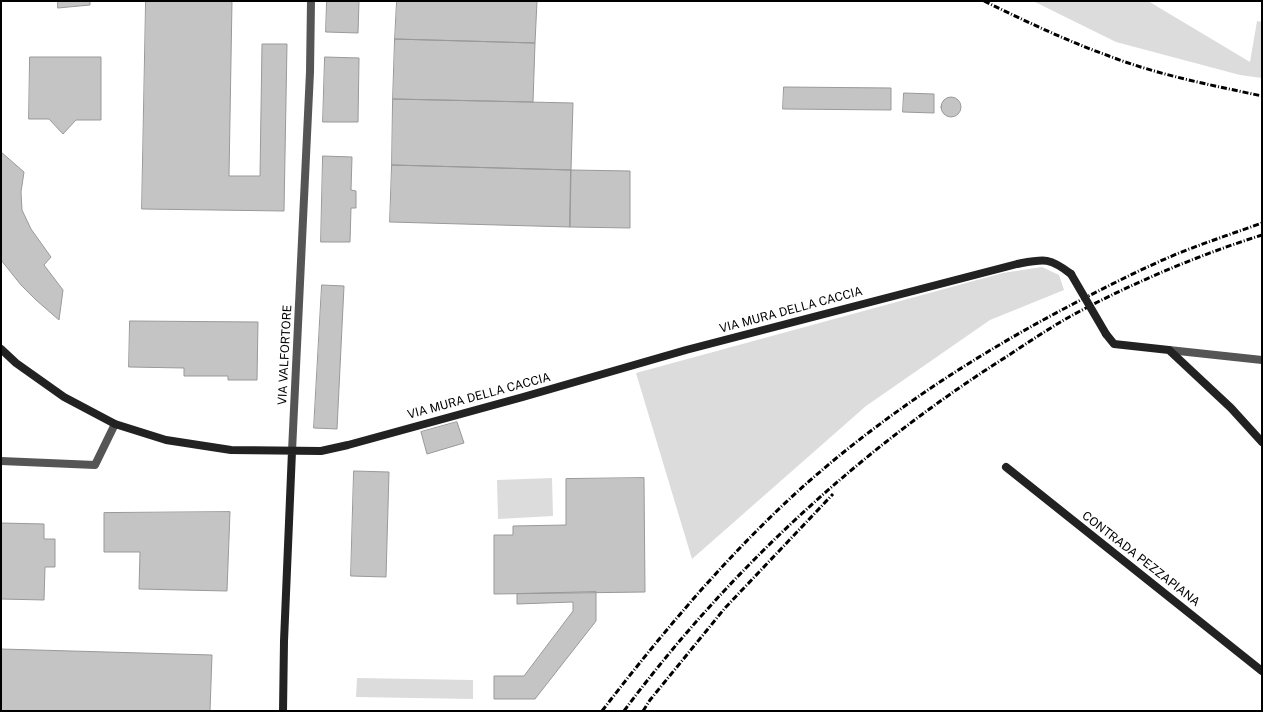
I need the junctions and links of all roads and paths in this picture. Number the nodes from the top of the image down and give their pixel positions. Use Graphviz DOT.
graph roads {
  1 [pos="311,1"];
  2 [pos="1,349"];
  3 [pos="1169,350"];
  4 [pos="1262,360"];
  5 [pos="115,424"];
  6 [pos="1262,442"];
  7 [pos="292,451"];
  8 [pos="1,461"];
  9 [pos="1006,467"];
  10 [pos="1262,671"];
  11 [pos="283,711"];
  1 -- 7 [label="street, VIA VALFORTORE"];
  2 -- 5 [label="main road, VIA MURA DELLA CACCIA"];
  3 -- 4 [label="street, VIA MURA DELLA CACCIA"];
  3 -- 6 [label="main road"];
  3 -- 7 [label="main road, VIA MURA DELLA CACCIA, bridge"];
  5 -- 7 [label="main road, VIA MURA DELLA CACCIA"];
  5 -- 8 [label="street"];
  7 -- 11 [label="main road, VIA VALFORTORE"];
  9 -- 10 [label="main road, CONTRADA PEZZAPIANA"];
}
